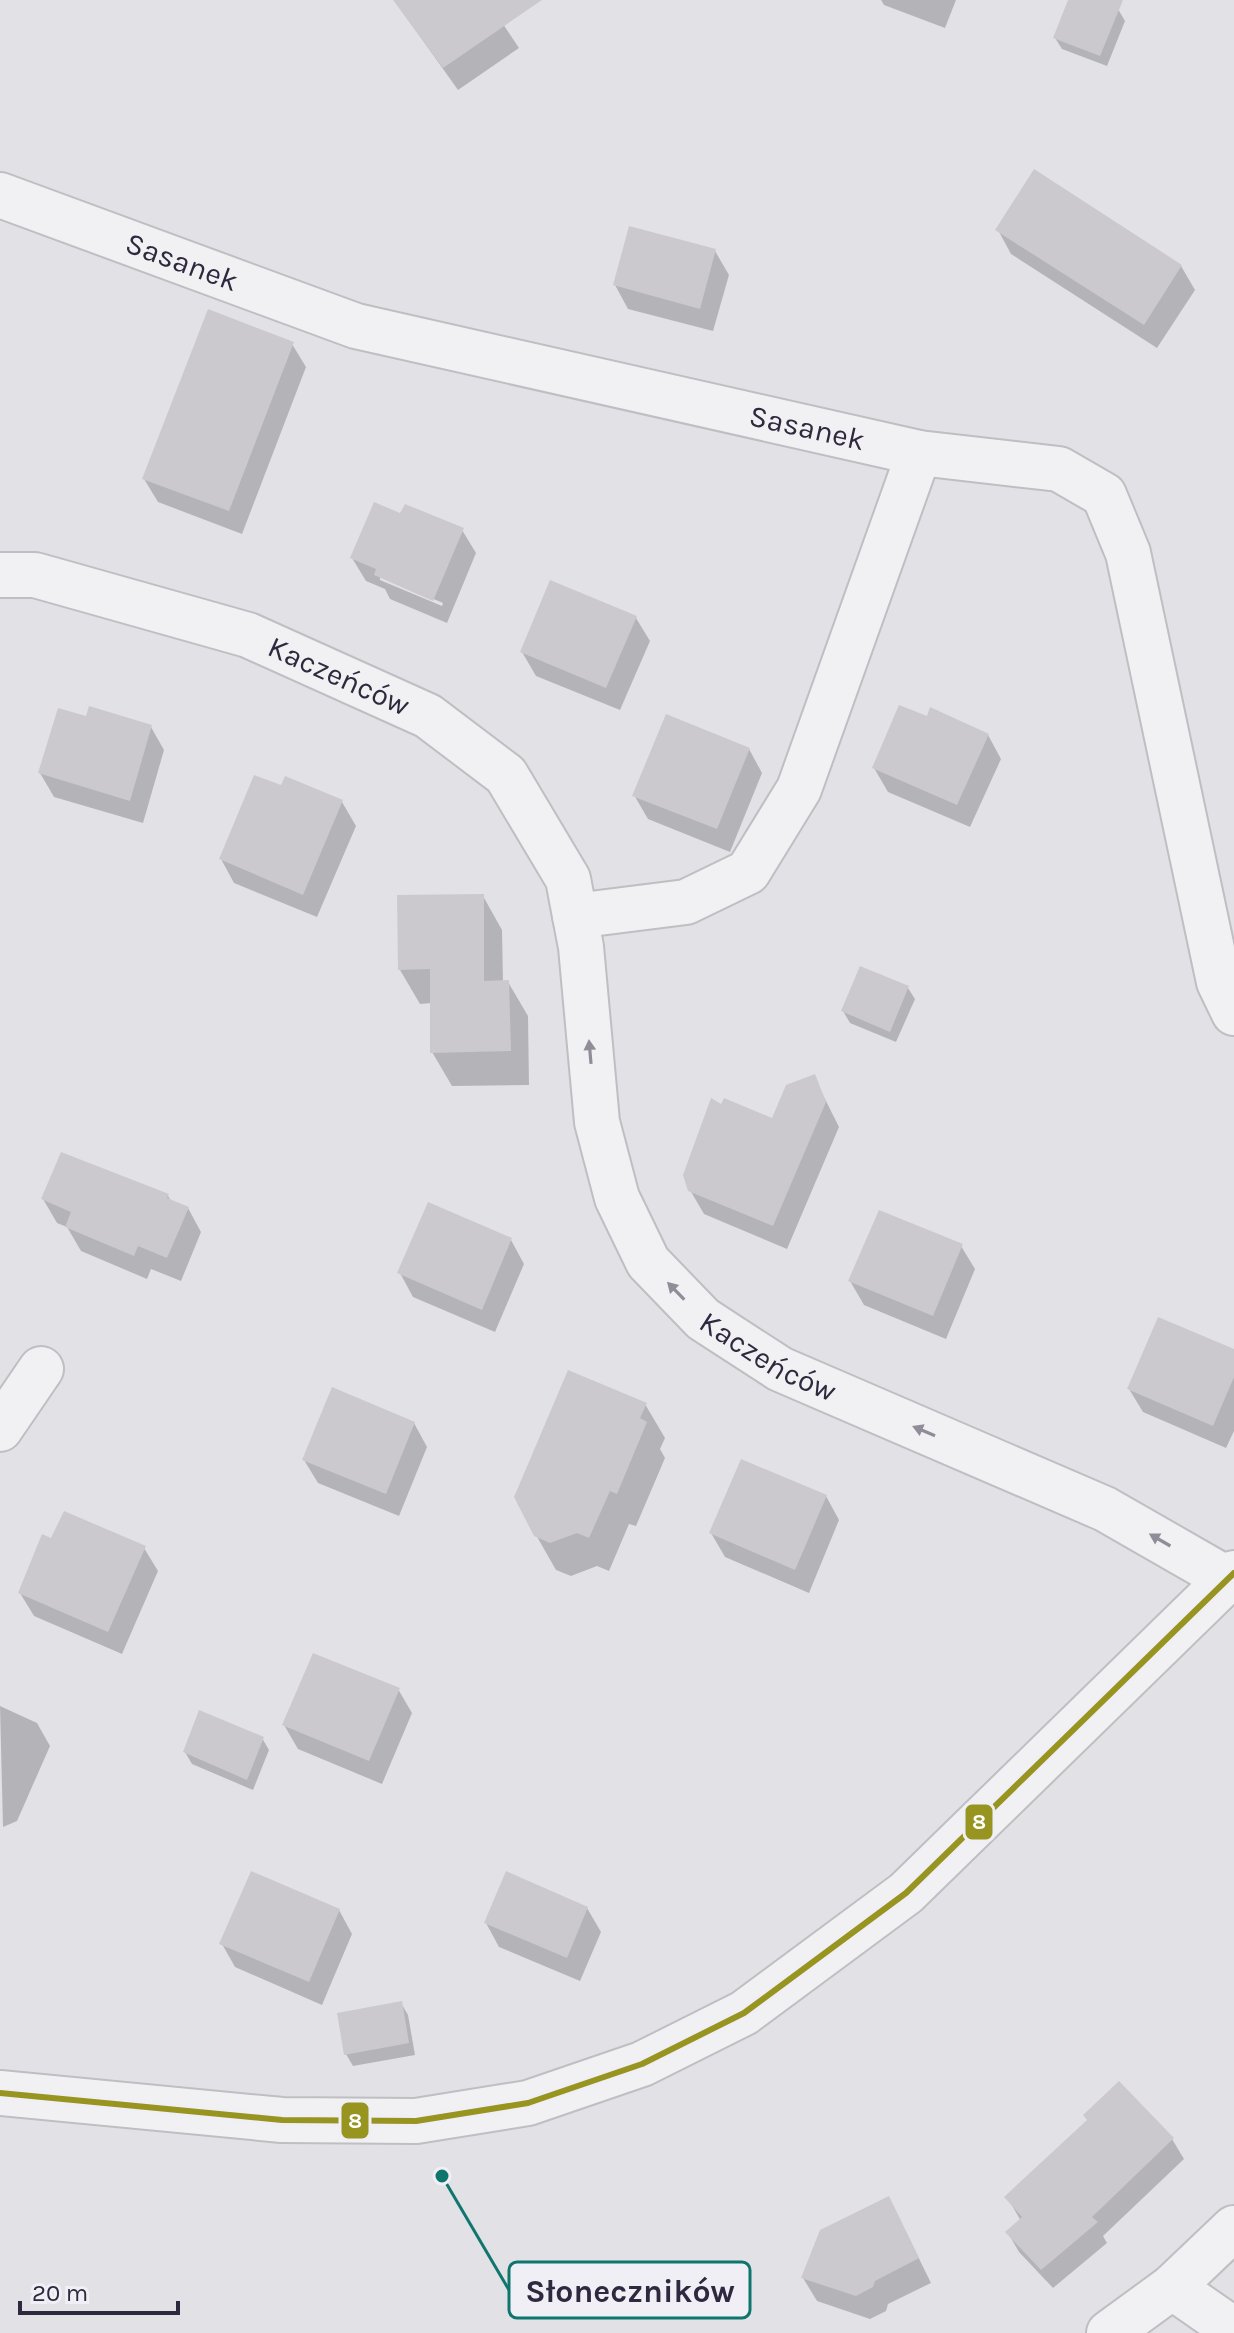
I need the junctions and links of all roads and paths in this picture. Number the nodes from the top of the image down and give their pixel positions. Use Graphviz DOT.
graph roads {
  1 [pos="0,195"];
  2 [pos="919,453"];
  3 [pos="0,575"];
  4 [pos="575,916"];
  5 [pos="1234,1013"];
  6 [pos="41,1369"];
  7 [pos="0,1429"];
  8 [pos="1231,1576"];
  9 [pos="0,2093"];
  10 [pos="1234,2228"];
  11 [pos="1172,2287"];
  12 [pos="1234,2330"];
  13 [pos="1109,2333"];
  1 -- 2 [label="street, Sasanek"];
  2 -- 4 [label="street"];
  2 -- 5 [label="street, Sasanek"];
  3 -- 4 [label="street, Kaczeńców"];
  8 -- 4 [label="street, Kaczeńców, one-way"];
  6 -- 7 [label="street"];
  8 -- 9 [label="street"];
  10 -- 11 [label="street"];
  11 -- 12 [label="street"];
  11 -- 13 [label="street"];
}
